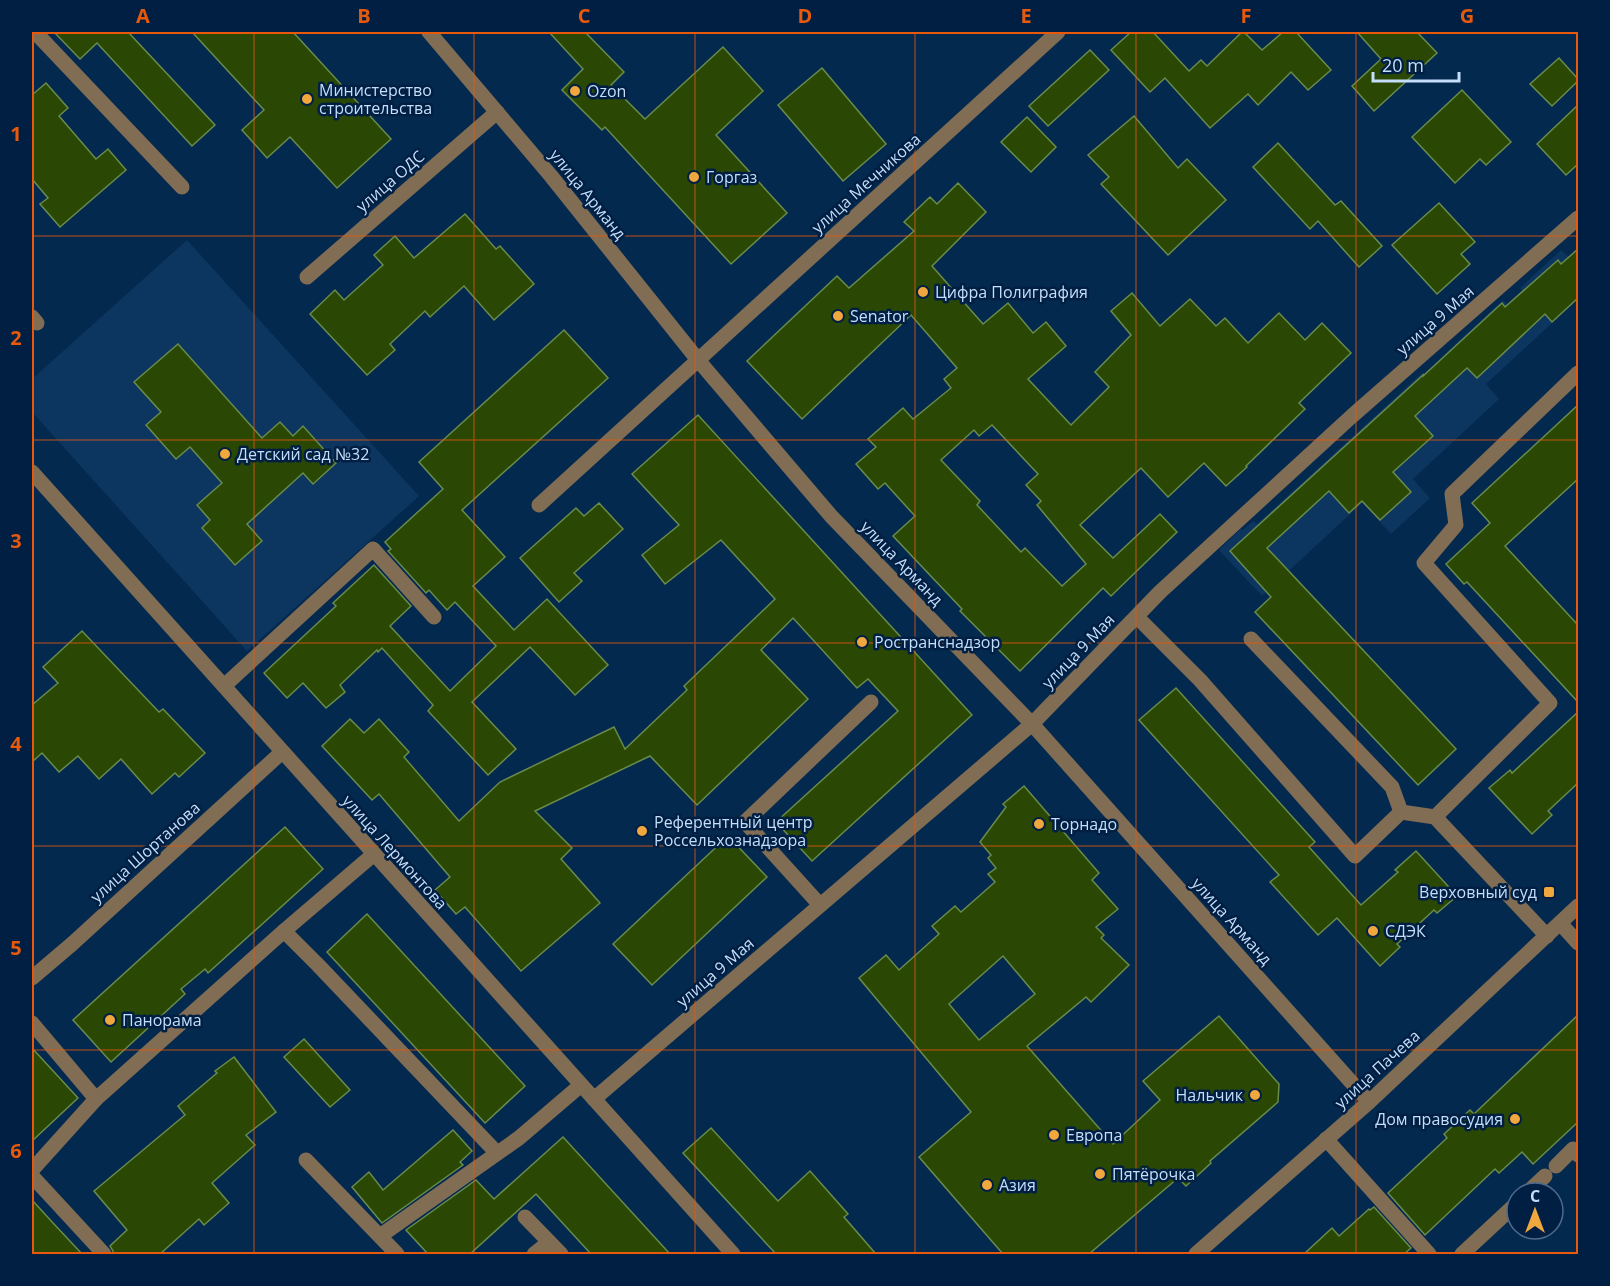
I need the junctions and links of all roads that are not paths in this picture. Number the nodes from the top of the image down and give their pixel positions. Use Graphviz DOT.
graph roads {
  1 [pos="35,32"];
  2 [pos="429,32"];
  3 [pos="1058,32"];
  4 [pos="497,112"];
  5 [pos="182,187"];
  6 [pos="1578,218"];
  7 [pos="307,277"];
  8 [pos="698,360"];
  9 [pos="1578,373"];
  10 [pos="32,472"];
  11 [pos="539,505"];
  12 [pos="434,617"];
  13 [pos="1137,617"];
  14 [pos="1251,639"];
  15 [pos="224,686"];
  16 [pos="870,702"];
  17 [pos="1032,724"];
  18 [pos="282,752"];
  19 [pos="1401,812"];
  20 [pos="1435,817"];
  21 [pos="374,854"];
  22 [pos="820,905"];
  23 [pos="1578,906"];
  24 [pos="1560,923"];
  25 [pos="284,931"];
  26 [pos="1547,936"];
  27 [pos="1578,943"];
  28 [pos="32,978"];
  29 [pos="32,1023"];
  30 [pos="581,1085"];
  31 [pos="96,1099"];
  32 [pos="594,1099"];
  33 [pos="1369,1102"];
  34 [pos="1326,1139"];
  35 [pos="496,1153"];
  36 [pos="1578,1155"];
  37 [pos="306,1160"];
  38 [pos="32,1170"];
  39 [pos="32,1176"];
  40 [pos="1540,1181"];
  41 [pos="1505,1214"];
  42 [pos="525,1217"];
  43 [pos="380,1236"];
  44 [pos="549,1242"];
  45 [pos="1204,1252"];
  46 [pos="104,1254"];
  47 [pos="398,1254"];
  48 [pos="534,1254"];
  49 [pos="561,1254"];
  50 [pos="733,1254"];
  51 [pos="1429,1254"];
  52 [pos="1462,1254"];
  1 -- 5 [label="street"];
  2 -- 4 [label="street, улица Арманд"];
  3 -- 8 [label="street, улица Мечникова"];
  4 -- 7 [label="street, улица ОДС"];
  4 -- 8 [label="street, улица Арманд"];
  6 -- 13 [label="street, улица 9 Мая"];
  8 -- 11 [label="street, улица Мечникова"];
  8 -- 17 [label="street, улица Арманд"];
  9 -- 20 [label="street"];
  10 -- 15 [label="street, улица Лермонтова"];
  12 -- 15 [label="street"];
  13 -- 17 [label="street, улица 9 Мая"];
  13 -- 19 [label="street"];
  14 -- 19 [label="street"];
  15 -- 18 [label="street, улица Лермонтова"];
  16 -- 22 [label="street"];
  17 -- 22 [label="street, улица 9 Мая"];
  17 -- 33 [label="street, улица Арманд"];
  18 -- 21 [label="street, улица Лермонтова"];
  18 -- 28 [label="street, улица Шортанова"];
  19 -- 20 [label="street"];
  20 -- 26 [label="street"];
  21 -- 25 [label="street"];
  21 -- 30 [label="street, улица Лермонтова"];
  22 -- 32 [label="street, улица 9 Мая"];
  23 -- 24 [label="street, улица Пачева"];
  24 -- 26 [label="street, улица Пачева"];
  24 -- 27 [label="street"];
  25 -- 31 [label="street"];
  25 -- 35 [label="street"];
  26 -- 33 [label="street, улица Пачева"];
  29 -- 31 [label="street"];
  30 -- 32 [label="street, улица Лермонтова"];
  30 -- 35 [label="street"];
  31 -- 38 [label="street"];
  32 -- 50 [label="street, улица Лермонтова"];
  33 -- 34 [label="street, улица Пачева"];
  34 -- 45 [label="street, улица Пачева"];
  34 -- 51 [label="street"];
  35 -- 43 [label="street"];
  36 -- 40 [label="street"];
  37 -- 43 [label="street"];
  39 -- 46 [label="street"];
  41 -- 52 [label="street"];
  42 -- 44 [label="street"];
  43 -- 47 [label="street"];
  44 -- 48 [label="street"];
  44 -- 49 [label="street"];
}
